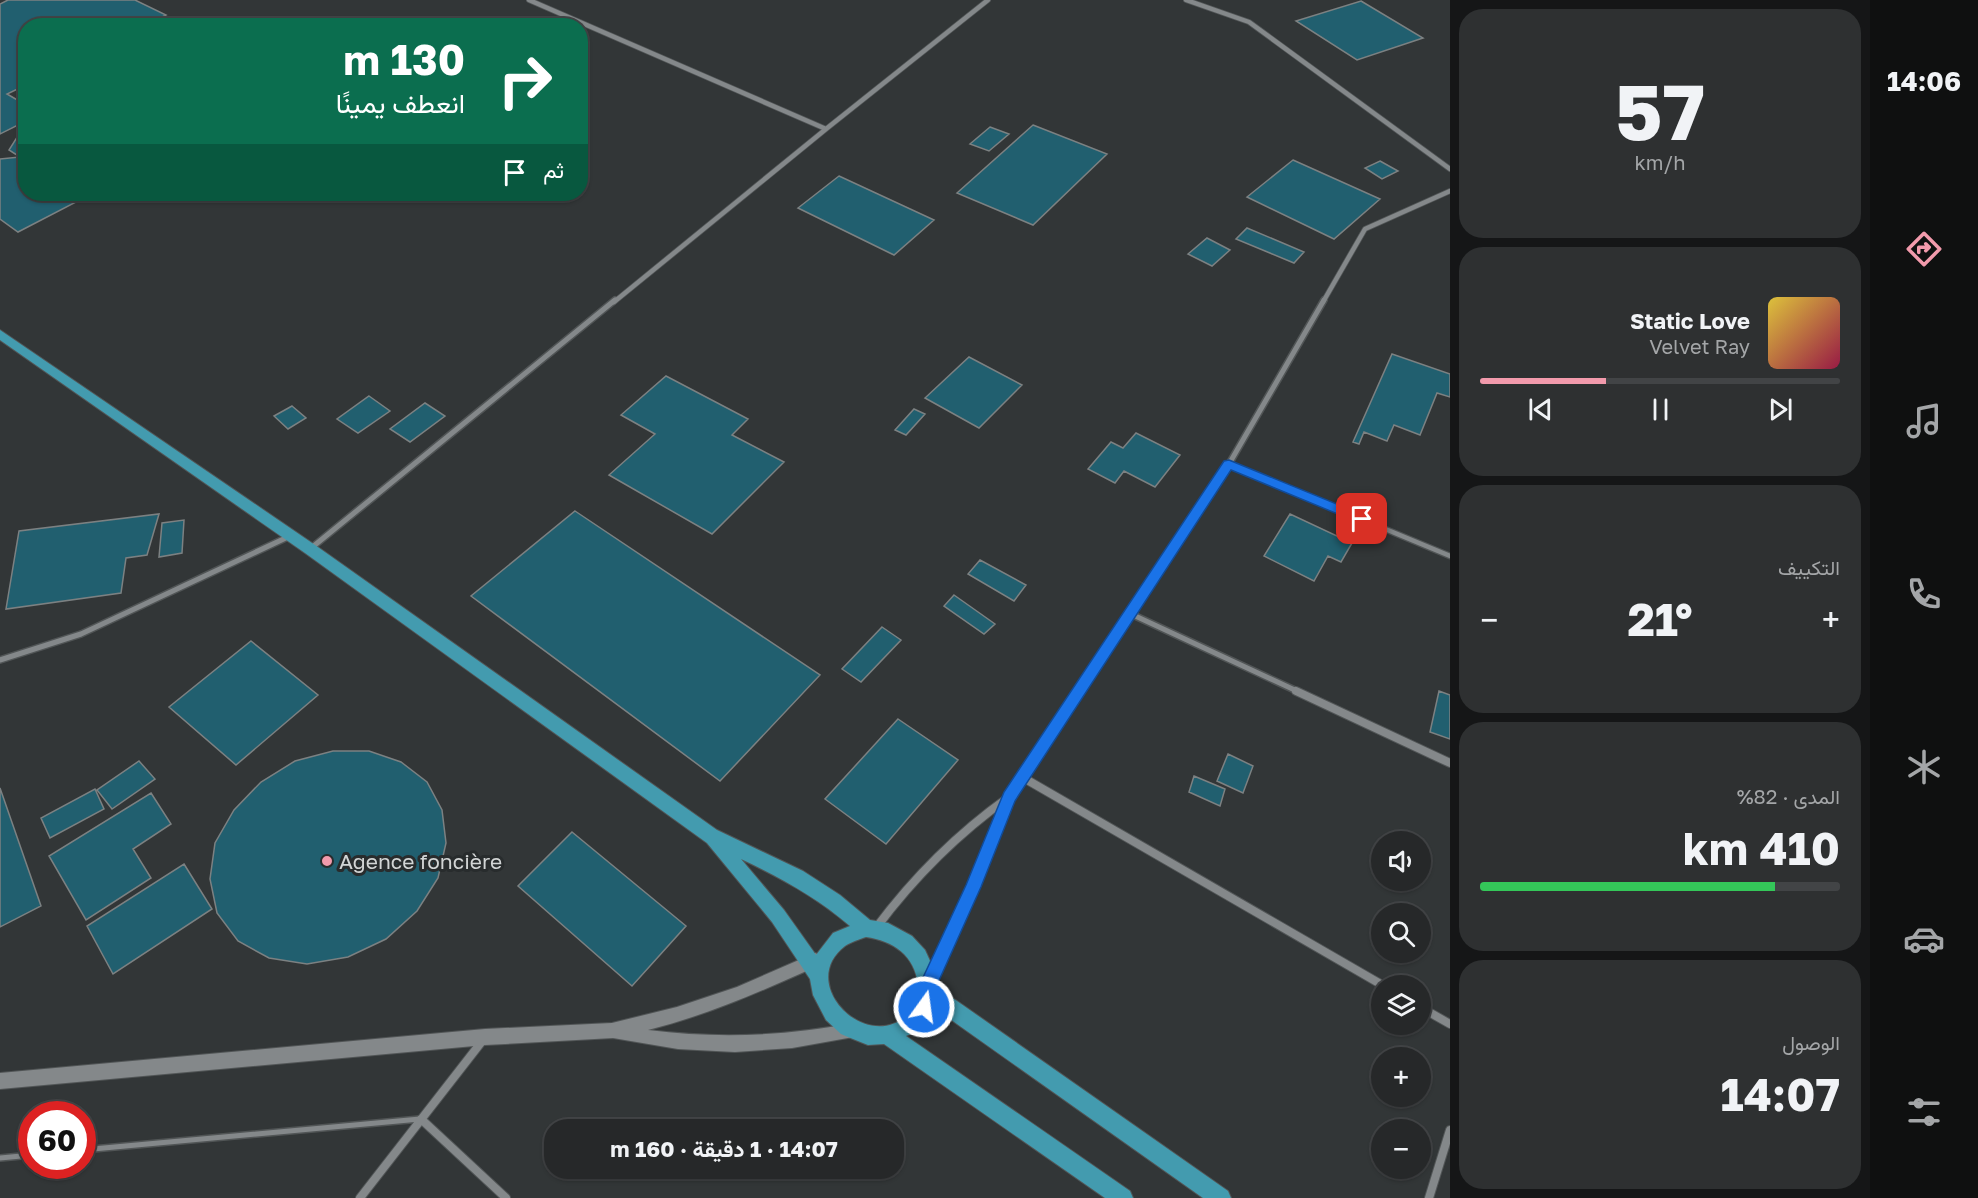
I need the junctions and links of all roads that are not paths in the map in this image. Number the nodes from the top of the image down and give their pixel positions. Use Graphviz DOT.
graph roads {
  1 [pos="529,0"];
  2 [pos="988,0"];
  3 [pos="1186,0"];
  4 [pos="570,18"];
  5 [pos="588,26"];
  6 [pos="826,129"];
  7 [pos="1450,169"];
  8 [pos="1450,191"];
  9 [pos="0,334"];
  10 [pos="1229,464"];
  11 [pos="290,535"];
  12 [pos="310,549"];
  13 [pos="1450,555"];
  14 [pos="1131,614"];
  15 [pos="0,660"];
  16 [pos="1450,763"];
  17 [pos="1022,777"];
  18 [pos="1009,797"];
  19 [pos="711,836"];
  20 [pos="871,928"];
  21 [pos="817,964"];
  22 [pos="1371,978"];
  23 [pos="928,988"];
  24 [pos="1431,1013"];
  25 [pos="1450,1024"];
  26 [pos="612,1031"];
  27 [pos="854,1031"];
  28 [pos="888,1035"];
  29 [pos="485,1037"];
  30 [pos="0,1081"];
  31 [pos="422,1119"];
  32 [pos="1450,1130"];
  33 [pos="96,1149"];
  34 [pos="18,1156"];
  35 [pos="0,1158"];
  36 [pos="360,1198"];
  37 [pos="506,1198"];
  38 [pos="1123,1198"];
  39 [pos="1221,1198"];
  40 [pos="1429,1198"];
  1 -- 4 [label="street"];
  2 -- 6 [label="street"];
  3 -- 7 [label="street"];
  5 -- 6 [label="street"];
  6 -- 12 [label="street"];
  8 -- 10 [label="street"];
  9 -- 11 [label="main road"];
  10 -- 13 [label="lane"];
  10 -- 14 [label="street"];
  11 -- 12 [label="main road"];
  11 -- 15 [label="street"];
  12 -- 19 [label="main road"];
  14 -- 16 [label="street"];
  14 -- 17 [label="street"];
  17 -- 18 [label="street"];
  17 -- 22 [label="street"];
  18 -- 20 [label="street"];
  18 -- 23 [label="street"];
  19 -- 20 [label="main road"];
  19 -- 21 [label="main road"];
  20 -- 21 [label="main road"];
  20 -- 23 [label="main road"];
  21 -- 26 [label="main road"];
  21 -- 27 [label="main road"];
  23 -- 28 [label="main road"];
  23 -- 39 [label="main road"];
  24 -- 25 [label="street"];
  26 -- 27 [label="main road"];
  26 -- 29 [label="main road"];
  27 -- 28 [label="main road"];
  28 -- 38 [label="main road"];
  29 -- 30 [label="main road"];
  29 -- 31 [label="street"];
  31 -- 33 [label="lane"];
  31 -- 36 [label="street"];
  31 -- 37 [label="street"];
  32 -- 40 [label="street"];
  34 -- 35 [label="lane"];
}
